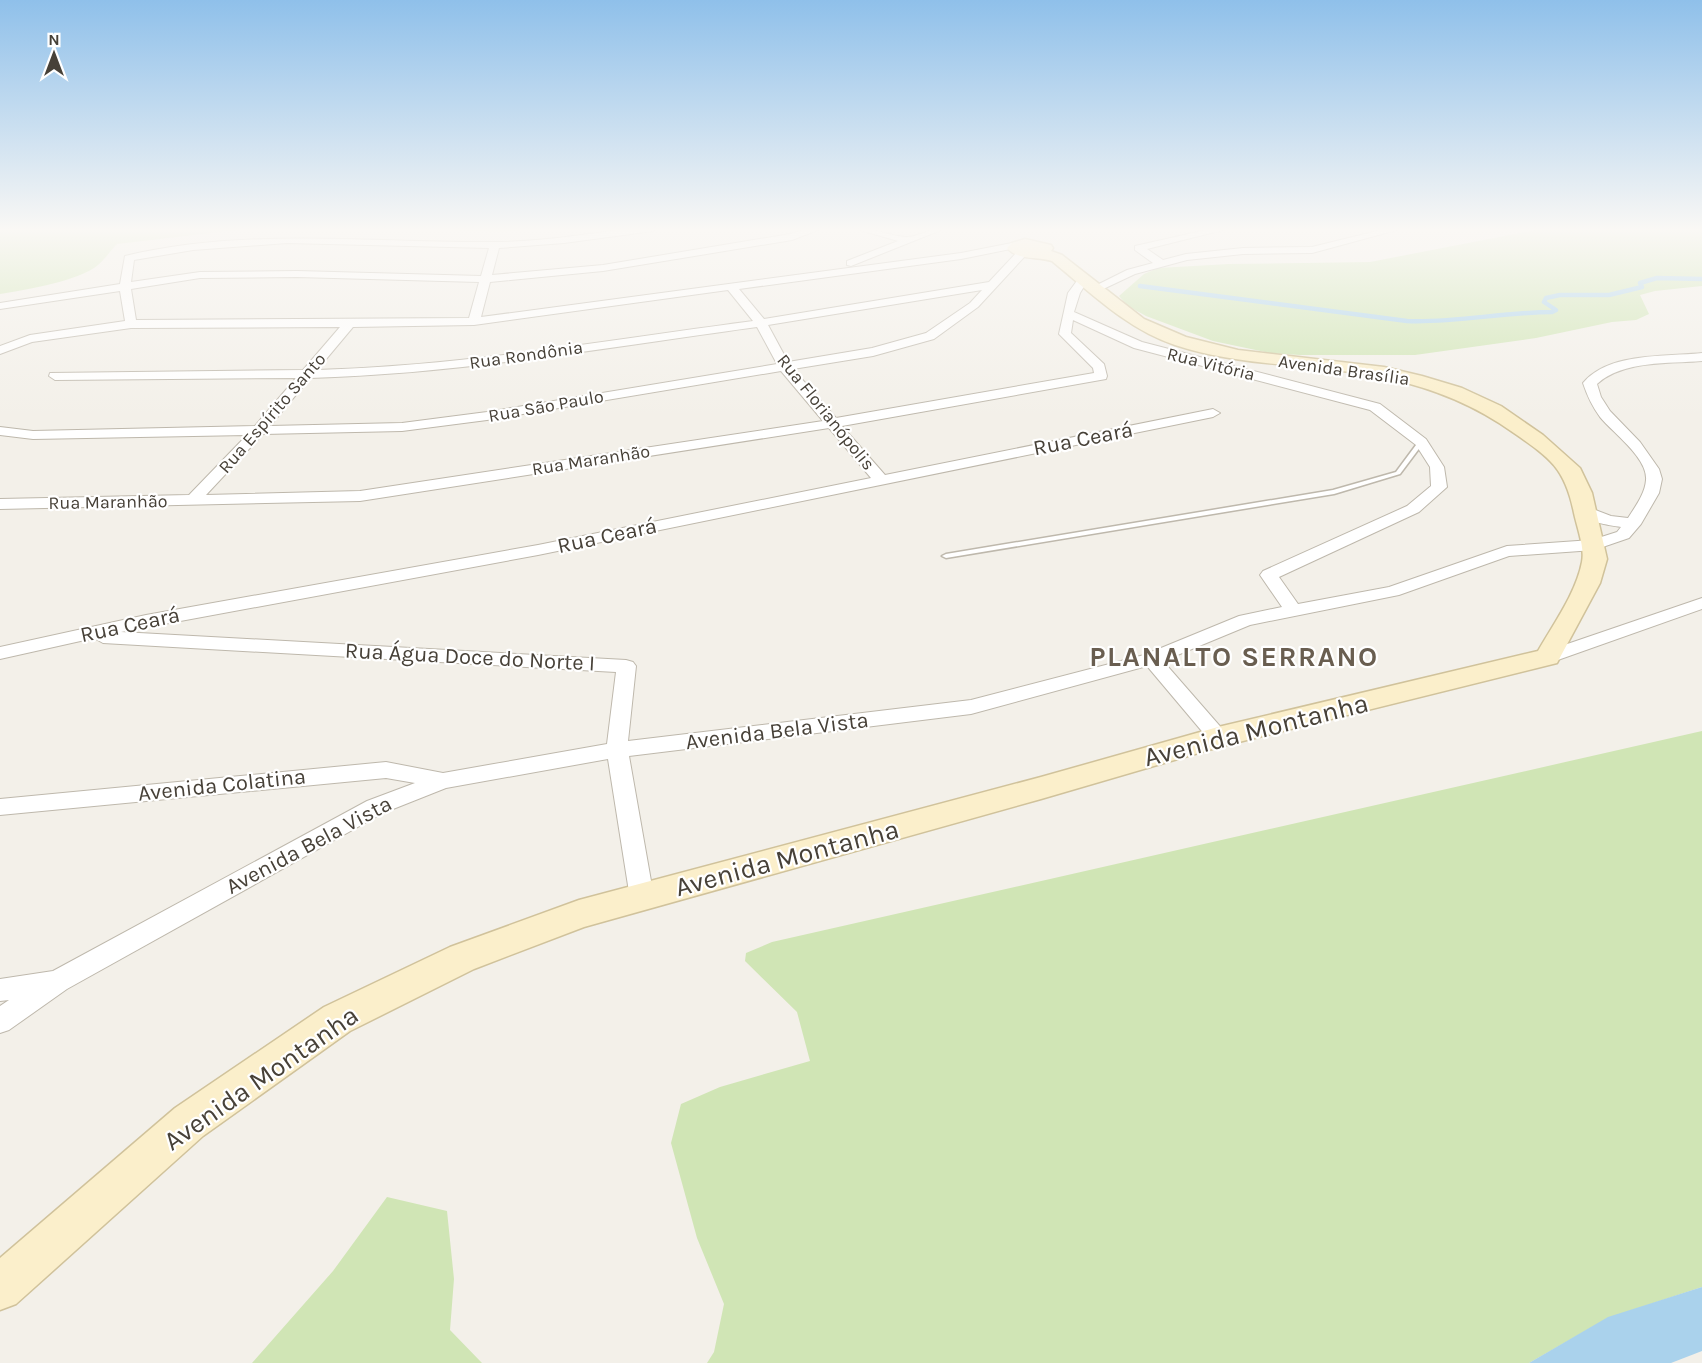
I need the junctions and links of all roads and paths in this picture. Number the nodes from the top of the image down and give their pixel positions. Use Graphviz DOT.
graph roads {
  1 [pos="86,292"];
  2 [pos="126,292"];
  3 [pos="482,292"];
  4 [pos="696,292"];
  5 [pos="735,292"];
  6 [pos="952,292"];
  7 [pos="986,292"];
  8 [pos="1076,292"];
  9 [pos="1099,292"];
  10 [pos="0,306"];
  11 [pos="1068,313"];
  12 [pos="474,321"];
  13 [pos="350,323"];
  14 [pos="761,323"];
  15 [pos="131,324"];
  16 [pos="0,350"];
  17 [pos="1702,357"];
  18 [pos="784,366"];
  19 [pos="307,374"];
  20 [pos="55,376"];
  21 [pos="1213,413"];
  22 [pos="834,423"];
  23 [pos="0,431"];
  24 [pos="258,431"];
  25 [pos="1421,442"];
  26 [pos="880,479"];
  27 [pos="192,501"];
  28 [pos="0,504"];
  29 [pos="1585,511"];
  30 [pos="1633,524"];
  31 [pos="1594,545"];
  32 [pos="946,556"];
  33 [pos="1702,603"];
  34 [pos="1293,610"];
  35 [pos="79,635"];
  36 [pos="0,653"];
  37 [pos="1548,657"];
  38 [pos="1151,659"];
  39 [pos="1218,737"];
  40 [pos="617,750"];
  41 [pos="443,781"];
  42 [pos="0,807"];
  43 [pos="642,898"];
  44 [pos="58,981"];
  45 [pos="0,990"];
  46 [pos="0,1021"];
  47 [pos="0,1288"];
  1 -- 10 [label="street"];
  2 -- 15 [label="street"];
  3 -- 12 [label="street"];
  4 -- 12 [label="street"];
  5 -- 14 [label="street, Rua Florianópolis"];
  6 -- 14 [label="street, Rua Rondônia"];
  7 -- 18 [label="street, Rua São Paulo"];
  8 -- 11 [label="street"];
  9 -- 29 [label="street, Avenida Brasília"];
  11 -- 22 [label="street, Rua Maranhão"];
  11 -- 25 [label="street, Rua Vitória"];
  12 -- 13 [label="street"];
  13 -- 15 [label="street"];
  13 -- 19 [label="street, Rua Espírito Santo"];
  14 -- 18 [label="street, Rua Florianópolis"];
  14 -- 19 [label="street, Rua Rondônia"];
  15 -- 16 [label="street"];
  17 -- 30 [label="street"];
  18 -- 22 [label="street, Rua Florianópolis"];
  18 -- 24 [label="street, Rua São Paulo"];
  19 -- 20 [label="street, Rua Rondônia"];
  19 -- 24 [label="street, Rua Espírito Santo"];
  21 -- 26 [label="street, Rua Ceará"];
  22 -- 26 [label="street, Rua Florianópolis"];
  22 -- 27 [label="street, Rua Maranhão"];
  23 -- 24 [label="street, Rua São Paulo"];
  24 -- 27 [label="street, Rua Espírito Santo"];
  25 -- 32 [label="lane"];
  25 -- 34 [label="street, Rua Vitória"];
  26 -- 35 [label="street, Rua Ceará"];
  27 -- 28 [label="street, Rua Maranhão"];
  29 -- 30 [label="street"];
  29 -- 31 [label="street, Avenida Brasília"];
  30 -- 31 [label="street, Avenida Bela Vista"];
  31 -- 34 [label="street, Avenida Bela Vista"];
  31 -- 37 [label="street"];
  33 -- 37 [label="street"];
  34 -- 38 [label="street, Avenida Bela Vista"];
  35 -- 36 [label="street, Rua Ceará"];
  35 -- 40 [label="street, Rua Água Doce do Norte I"];
  37 -- 39 [label="street, Avenida Montanha"];
  38 -- 39 [label="street"];
  38 -- 40 [label="street, Avenida Bela Vista"];
  39 -- 43 [label="street, Avenida Montanha"];
  40 -- 41 [label="street, Avenida Bela Vista"];
  40 -- 43 [label="street, Rua Água Doce do Norte I"];
  41 -- 42 [label="street, Avenida Colatina"];
  41 -- 44 [label="street, Avenida Bela Vista"];
  43 -- 47 [label="street, Avenida Montanha"];
  44 -- 45 [label="street"];
  44 -- 46 [label="street, Avenida Bela Vista"];
}
